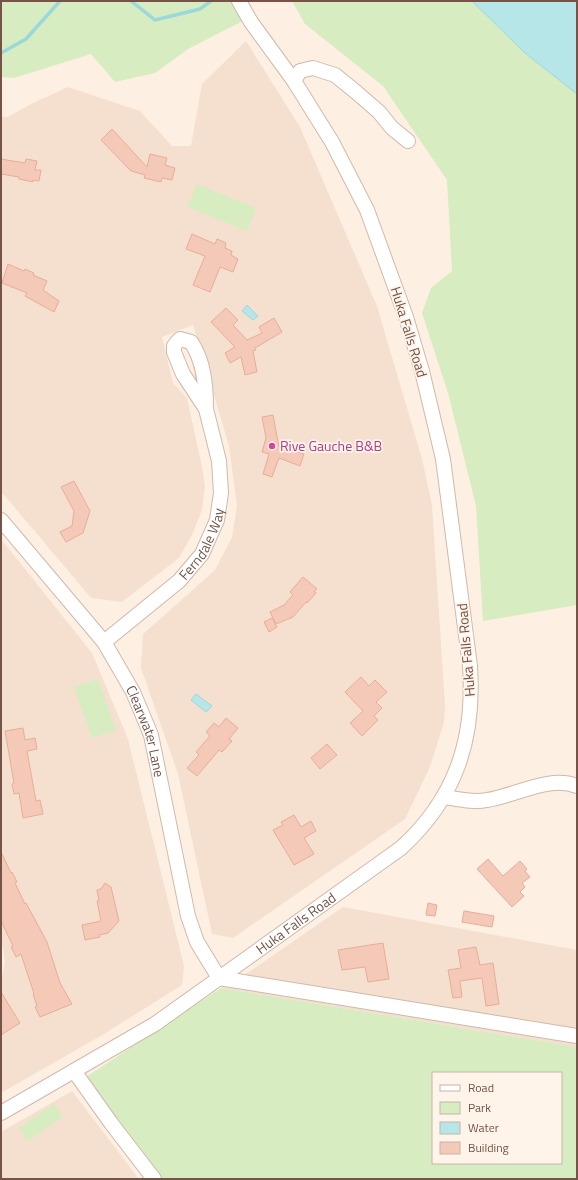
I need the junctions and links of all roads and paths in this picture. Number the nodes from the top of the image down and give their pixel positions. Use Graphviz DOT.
graph roads {
  1 [pos="239,1"];
  2 [pos="294,80"];
  3 [pos="408,142"];
  4 [pos="206,409"];
  5 [pos="1,520"];
  6 [pos="104,642"];
  7 [pos="577,786"];
  8 [pos="444,797"];
  9 [pos="219,978"];
  10 [pos="577,1036"];
  11 [pos="74,1071"];
  12 [pos="1,1113"];
  13 [pos="154,1179"];
  1 -- 2 [label="street, Huka Falls Road"];
  2 -- 3 [label="street"];
  2 -- 8 [label="street, Huka Falls Road"];
  4 -- 6 [label="street, Ferndale Way"];
  5 -- 6 [label="street, Clearwater Lane"];
  6 -- 9 [label="street, Clearwater Lane"];
  7 -- 8 [label="street"];
  8 -- 9 [label="street, Huka Falls Road"];
  9 -- 10 [label="street"];
  9 -- 11 [label="street, Huka Falls Road"];
  11 -- 12 [label="street, Huka Falls Road"];
  11 -- 13 [label="street"];
}
